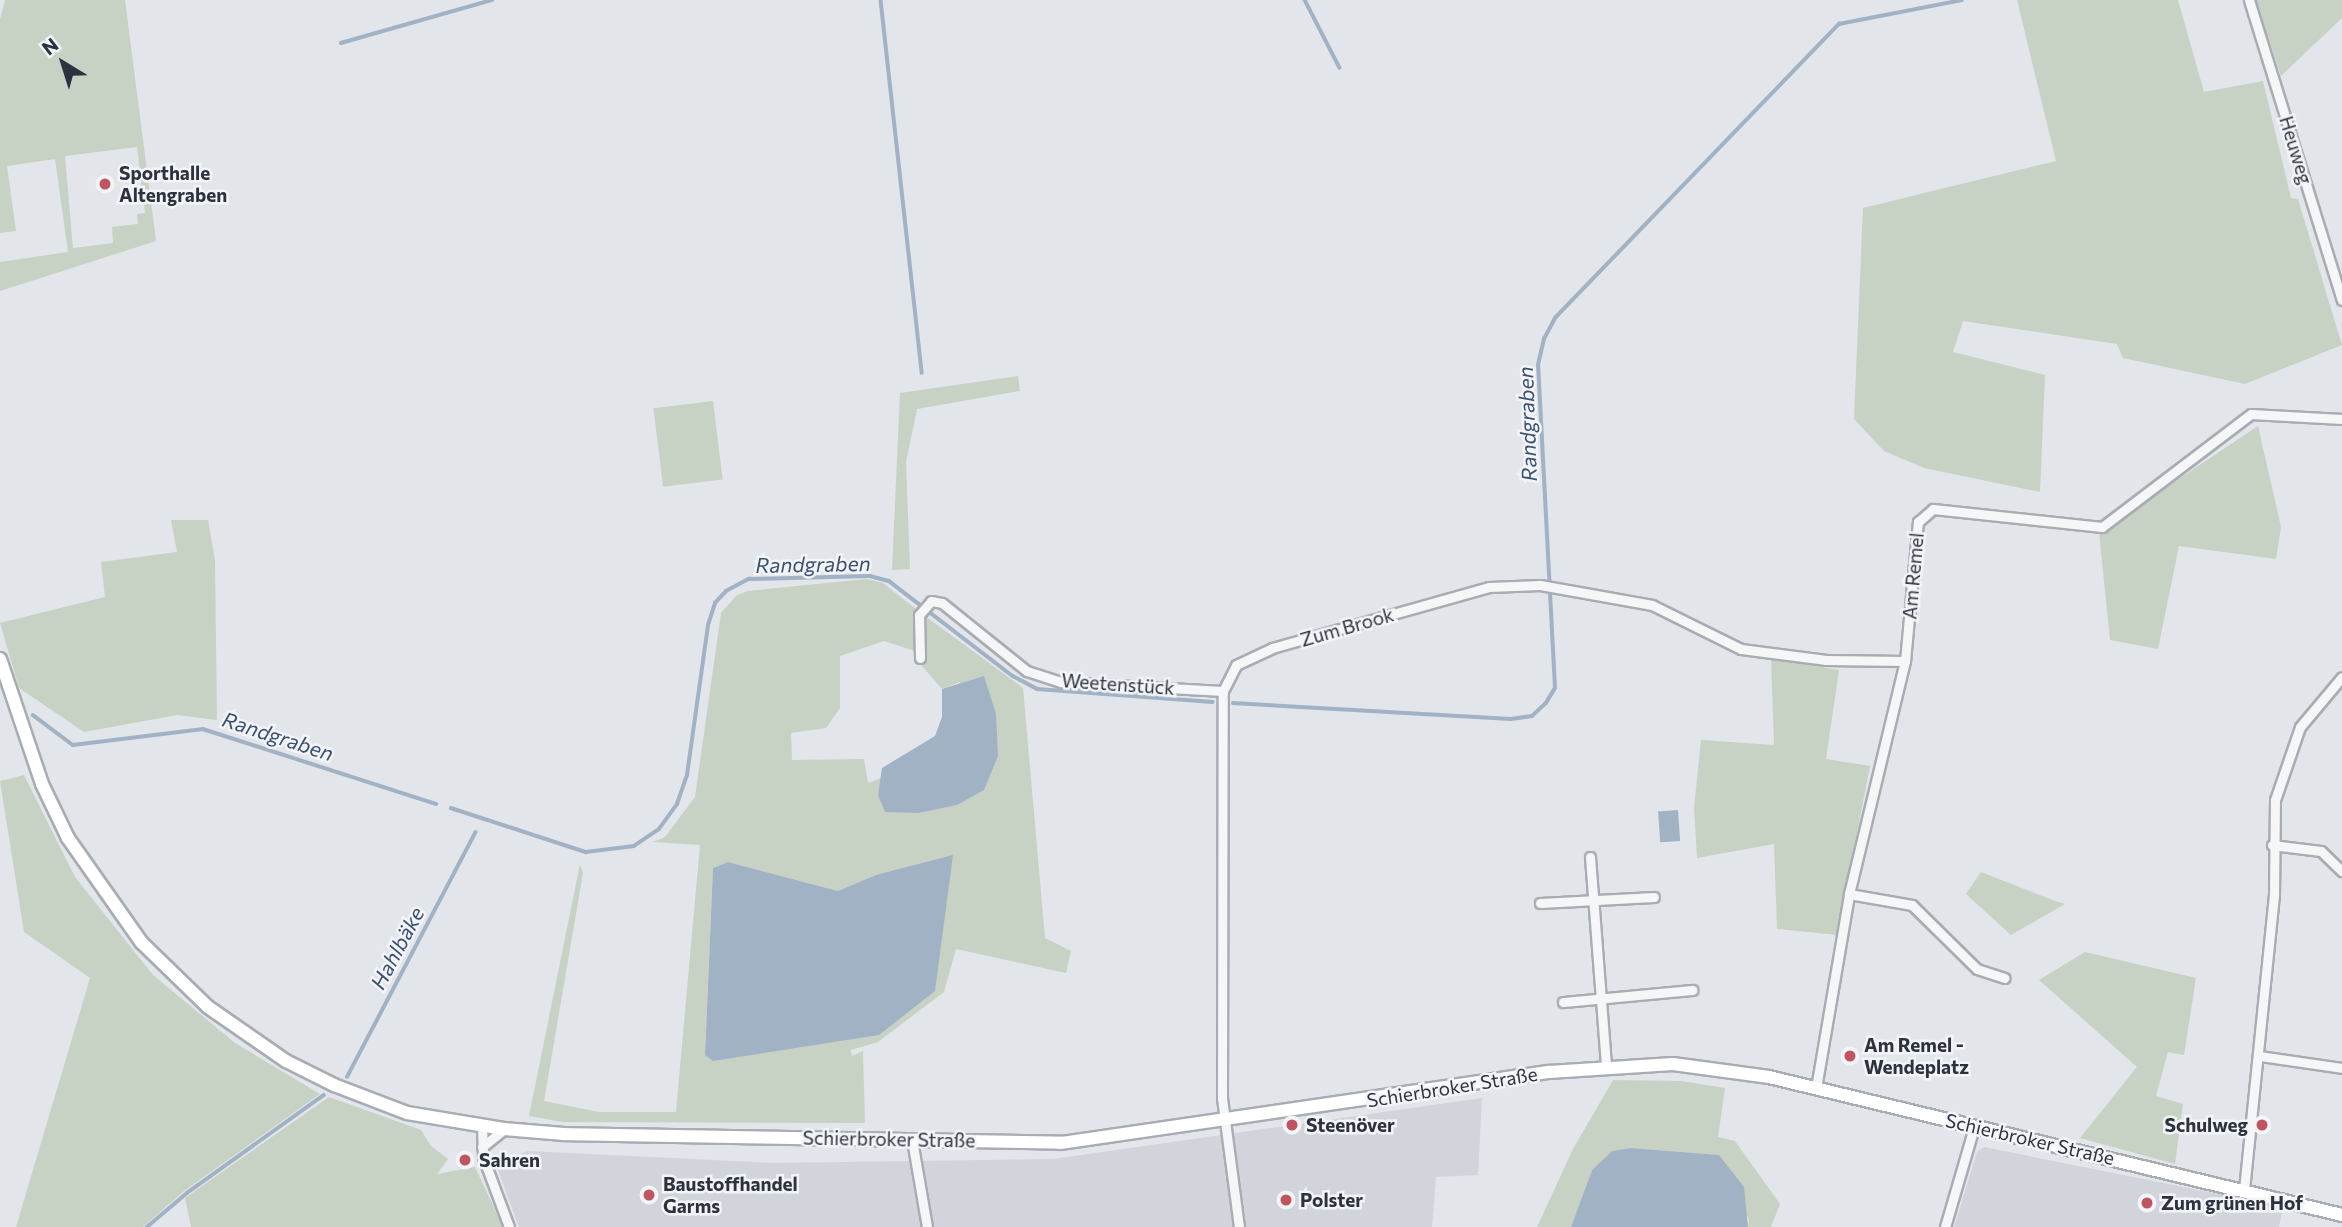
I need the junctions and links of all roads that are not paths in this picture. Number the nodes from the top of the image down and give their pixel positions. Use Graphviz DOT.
graph roads {
  1 [pos="2249,0"];
  2 [pos="2342,300"];
  3 [pos="2342,419"];
  4 [pos="920,658"];
  5 [pos="0,659"];
  6 [pos="1905,661"];
  7 [pos="2342,677"];
  8 [pos="1223,691"];
  9 [pos="2272,845"];
  10 [pos="1590,857"];
  11 [pos="2342,871"];
  12 [pos="1849,894"];
  13 [pos="1654,897"];
  14 [pos="1593,899"];
  15 [pos="1540,903"];
  16 [pos="2005,978"];
  17 [pos="1692,990"];
  18 [pos="1601,998"];
  19 [pos="1563,1002"];
  20 [pos="2260,1056"];
  21 [pos="1606,1065"];
  22 [pos="2342,1068"];
  23 [pos="1816,1088"];
  24 [pos="1224,1121"];
  25 [pos="481,1126"];
  26 [pos="1974,1127"];
  27 [pos="504,1129"];
  28 [pos="912,1140"];
  29 [pos="482,1147"];
  30 [pos="2244,1189"];
  31 [pos="2342,1214"];
  32 [pos="509,1227"];
  33 [pos="927,1227"];
  34 [pos="1239,1227"];
  35 [pos="1945,1227"];
  1 -- 2 [label="street, Heuweg"];
  3 -- 6 [label="street, Am Remel"];
  4 -- 8 [label="street, Weetenstück"];
  5 -- 25 [label="main road, Schierbroker Straße"];
  6 -- 8 [label="street, Zum Brook"];
  6 -- 12 [label="street, Am Remel"];
  7 -- 9 [label="street"];
  8 -- 24 [label="street"];
  9 -- 11 [label="street"];
  9 -- 20 [label="street"];
  10 -- 14 [label="street"];
  12 -- 16 [label="street"];
  12 -- 23 [label="street, Am Remel"];
  13 -- 14 [label="street"];
  14 -- 15 [label="street"];
  14 -- 18 [label="street"];
  17 -- 18 [label="street"];
  18 -- 19 [label="street"];
  18 -- 21 [label="street"];
  20 -- 22 [label="street"];
  20 -- 30 [label="street"];
  21 -- 23 [label="main road, Schierbroker Straße"];
  21 -- 24 [label="main road, Schierbroker Straße"];
  23 -- 26 [label="main road, Schierbroker Straße"];
  24 -- 28 [label="main road, Schierbroker Straße"];
  24 -- 34 [label="street"];
  25 -- 27 [label="main road, Schierbroker Straße"];
  25 -- 29 [label="street"];
  26 -- 30 [label="main road, Schierbroker Straße"];
  26 -- 35 [label="street"];
  27 -- 28 [label="main road, Schierbroker Straße"];
  27 -- 29 [label="street"];
  28 -- 33 [label="street"];
  29 -- 32 [label="street"];
  30 -- 31 [label="main road, Schierbroker Straße"];
}
